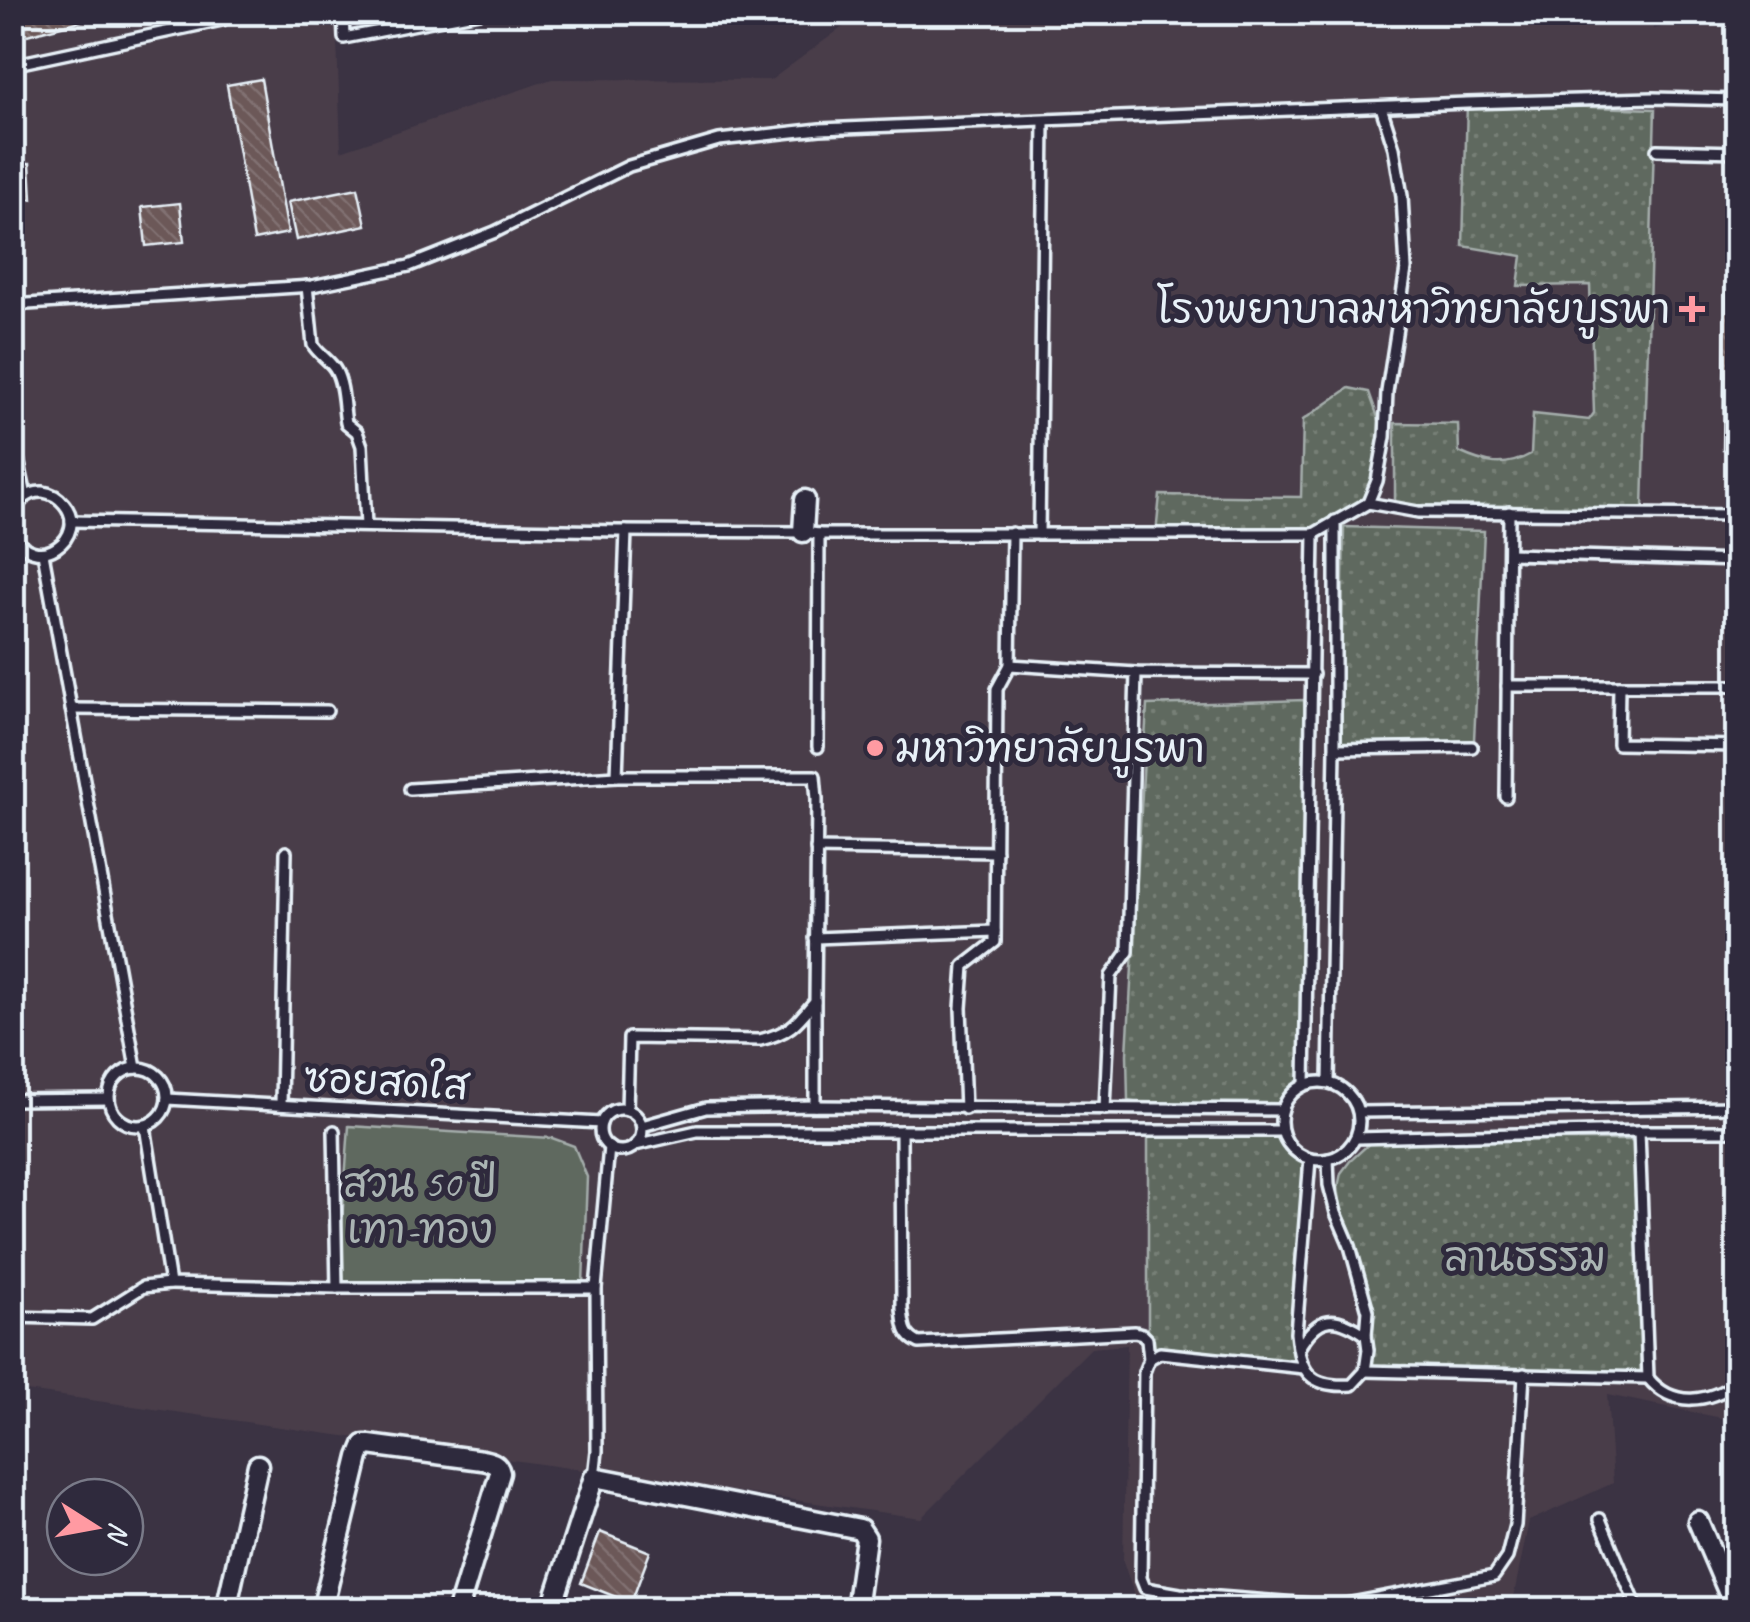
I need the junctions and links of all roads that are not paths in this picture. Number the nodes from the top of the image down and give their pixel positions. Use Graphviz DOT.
graph roads {
  1 [pos="220,12"];
  2 [pos="343,12"];
  3 [pos="479,12"];
  4 [pos="12,64"];
  5 [pos="1738,100"];
  6 [pos="1381,108"];
  7 [pos="1044,122"];
  8 [pos="1657,150"];
  9 [pos="1738,152"];
  10 [pos="307,286"];
  11 [pos="12,305"];
  12 [pos="12,430"];
  13 [pos="26,496"];
  14 [pos="804,500"];
  15 [pos="1368,503"];
  16 [pos="1509,512"];
  17 [pos="12,514"];
  18 [pos="1738,514"];
  19 [pos="71,521"];
  20 [pos="1335,521"];
  21 [pos="366,526"];
  22 [pos="626,531"];
  23 [pos="811,533"];
  24 [pos="1012,534"];
  25 [pos="1039,534"];
  26 [pos="1314,534"];
  27 [pos="14,540"];
  28 [pos="43,552"];
  29 [pos="1509,554"];
  30 [pos="1738,562"];
  31 [pos="1010,665"];
  32 [pos="1136,673"];
  33 [pos="1313,674"];
  34 [pos="1507,686"];
  35 [pos="1619,686"];
  36 [pos="1738,686"];
  37 [pos="71,709"];
  38 [pos="327,712"];
  39 [pos="818,746"];
  40 [pos="1738,746"];
  41 [pos="1472,747"];
  42 [pos="1335,749"];
  43 [pos="617,776"];
  44 [pos="410,788"];
  45 [pos="1506,797"];
  46 [pos="816,849"];
  47 [pos="286,852"];
  48 [pos="996,852"];
  49 [pos="995,932"];
  50 [pos="815,938"];
  51 [pos="815,1001"];
  52 [pos="136,1068"];
  53 [pos="1329,1082"];
  54 [pos="1306,1084"];
  55 [pos="109,1099"];
  56 [pos="168,1099"];
  57 [pos="12,1100"];
  58 [pos="281,1106"];
  59 [pos="815,1106"];
  60 [pos="1738,1107"];
  61 [pos="965,1108"];
  62 [pos="1105,1109"];
  63 [pos="628,1110"];
  64 [pos="1282,1110"];
  65 [pos="1359,1112"];
  66 [pos="602,1123"];
  67 [pos="145,1126"];
  68 [pos="642,1126"];
  69 [pos="1282,1130"];
  70 [pos="334,1131"];
  71 [pos="901,1131"];
  72 [pos="1638,1131"];
  73 [pos="1738,1131"];
  74 [pos="1356,1138"];
  75 [pos="635,1145"];
  76 [pos="609,1146"];
  77 [pos="1310,1159"];
  78 [pos="1328,1159"];
  79 [pos="170,1284"];
  80 [pos="336,1288"];
  81 [pos="596,1288"];
  82 [pos="12,1317"];
  83 [pos="1366,1335"];
  84 [pos="1298,1351"];
  85 [pos="1149,1359"];
  86 [pos="1304,1368"];
  87 [pos="1365,1371"];
  88 [pos="1524,1374"];
  89 [pos="1648,1378"];
  90 [pos="1738,1382"];
  91 [pos="258,1465"];
  92 [pos="594,1477"];
  93 [pos="1600,1519"];
  94 [pos="1698,1520"];
  95 [pos="226,1610"];
  96 [pos="322,1610"];
  97 [pos="458,1610"];
  98 [pos="551,1610"];
  99 [pos="856,1610"];
  100 [pos="1638,1610"];
  101 [pos="1736,1610"];
  1 -- 4 [label="lane"];
  2 -- 3 [label="lane"];
  5 -- 6 [label="lane"];
  6 -- 7 [label="lane"];
  6 -- 15 [label="lane"];
  7 -- 10 [label="lane"];
  7 -- 25 [label="lane"];
  8 -- 9 [label="lane"];
  10 -- 11 [label="lane"];
  10 -- 21 [label="lane"];
  12 -- 13 [label="lane"];
  13 -- 17 [label="lane"];
  13 -- 19 [label="lane"];
  14 -- 23 [label="street"];
  15 -- 16 [label="lane"];
  15 -- 20 [label="lane"];
  16 -- 18 [label="lane"];
  16 -- 29 [label="lane"];
  19 -- 21 [label="lane"];
  19 -- 28 [label="lane"];
  20 -- 26 [label="lane"];
  20 -- 42 [label="lane"];
  21 -- 22 [label="lane"];
  22 -- 23 [label="lane"];
  22 -- 43 [label="lane"];
  23 -- 24 [label="lane"];
  23 -- 39 [label="lane"];
  24 -- 25 [label="lane"];
  24 -- 31 [label="lane"];
  25 -- 26 [label="lane"];
  26 -- 33 [label="lane"];
  27 -- 28 [label="lane"];
  28 -- 37 [label="lane"];
  29 -- 30 [label="lane"];
  29 -- 34 [label="lane"];
  31 -- 32 [label="lane"];
  31 -- 48 [label="lane"];
  32 -- 33 [label="lane"];
  32 -- 62 [label="lane"];
  33 -- 54 [label="lane"];
  34 -- 35 [label="lane"];
  34 -- 45 [label="lane"];
  35 -- 36 [label="lane"];
  35 -- 40 [label="lane"];
  37 -- 38 [label="lane"];
  37 -- 52 [label="lane"];
  41 -- 42 [label="lane"];
  42 -- 53 [label="lane"];
  43 -- 44 [label="lane"];
  43 -- 46 [label="lane"];
  46 -- 48 [label="lane"];
  46 -- 50 [label="lane"];
  47 -- 58 [label="lane"];
  48 -- 49 [label="lane"];
  49 -- 50 [label="lane"];
  49 -- 61 [label="lane"];
  50 -- 51 [label="lane"];
  51 -- 59 [label="lane"];
  51 -- 63 [label="lane"];
  52 -- 55 [label="lane"];
  52 -- 56 [label="lane"];
  53 -- 54 [label="lane"];
  53 -- 65 [label="lane"];
  54 -- 64 [label="lane"];
  55 -- 57 [label="lane"];
  55 -- 67 [label="lane"];
  56 -- 58 [label="lane, ซอยสดใส"];
  56 -- 67 [label="lane"];
  58 -- 66 [label="lane, ซอยสดใส"];
  59 -- 61 [label="lane"];
  59 -- 68 [label="lane"];
  60 -- 65 [label="lane"];
  61 -- 62 [label="lane"];
  62 -- 64 [label="lane"];
  63 -- 66 [label="lane, ซอยสดใส"];
  63 -- 68 [label="lane"];
  64 -- 69 [label="lane"];
  65 -- 74 [label="lane"];
  66 -- 76 [label="lane"];
  67 -- 79 [label="lane"];
  68 -- 75 [label="lane"];
  69 -- 71 [label="lane"];
  69 -- 77 [label="lane"];
  70 -- 80 [label="lane"];
  71 -- 75 [label="lane"];
  71 -- 85 [label="lane"];
  72 -- 73 [label="lane"];
  72 -- 74 [label="lane"];
  72 -- 89 [label="lane"];
  74 -- 78 [label="lane"];
  75 -- 76 [label="lane"];
  76 -- 81 [label="lane"];
  77 -- 78 [label="lane"];
  77 -- 84 [label="lane"];
  78 -- 83 [label="lane"];
  79 -- 80 [label="lane"];
  79 -- 82 [label="lane"];
  80 -- 81 [label="lane"];
  81 -- 92 [label="lane"];
  83 -- 84 [label="lane"];
  83 -- 87 [label="lane"];
  84 -- 86 [label="lane"];
  85 -- 86 [label="lane"];
  85 -- 88 [label="lane"];
  86 -- 87 [label="lane"];
  87 -- 88 [label="lane"];
  88 -- 89 [label="lane"];
  89 -- 90 [label="lane"];
  91 -- 95 [label="street"];
  92 -- 98 [label="street"];
  92 -- 99 [label="street"];
  93 -- 100 [label="lane"];
  94 -- 101 [label="street"];
  96 -- 97 [label="street"];
}
